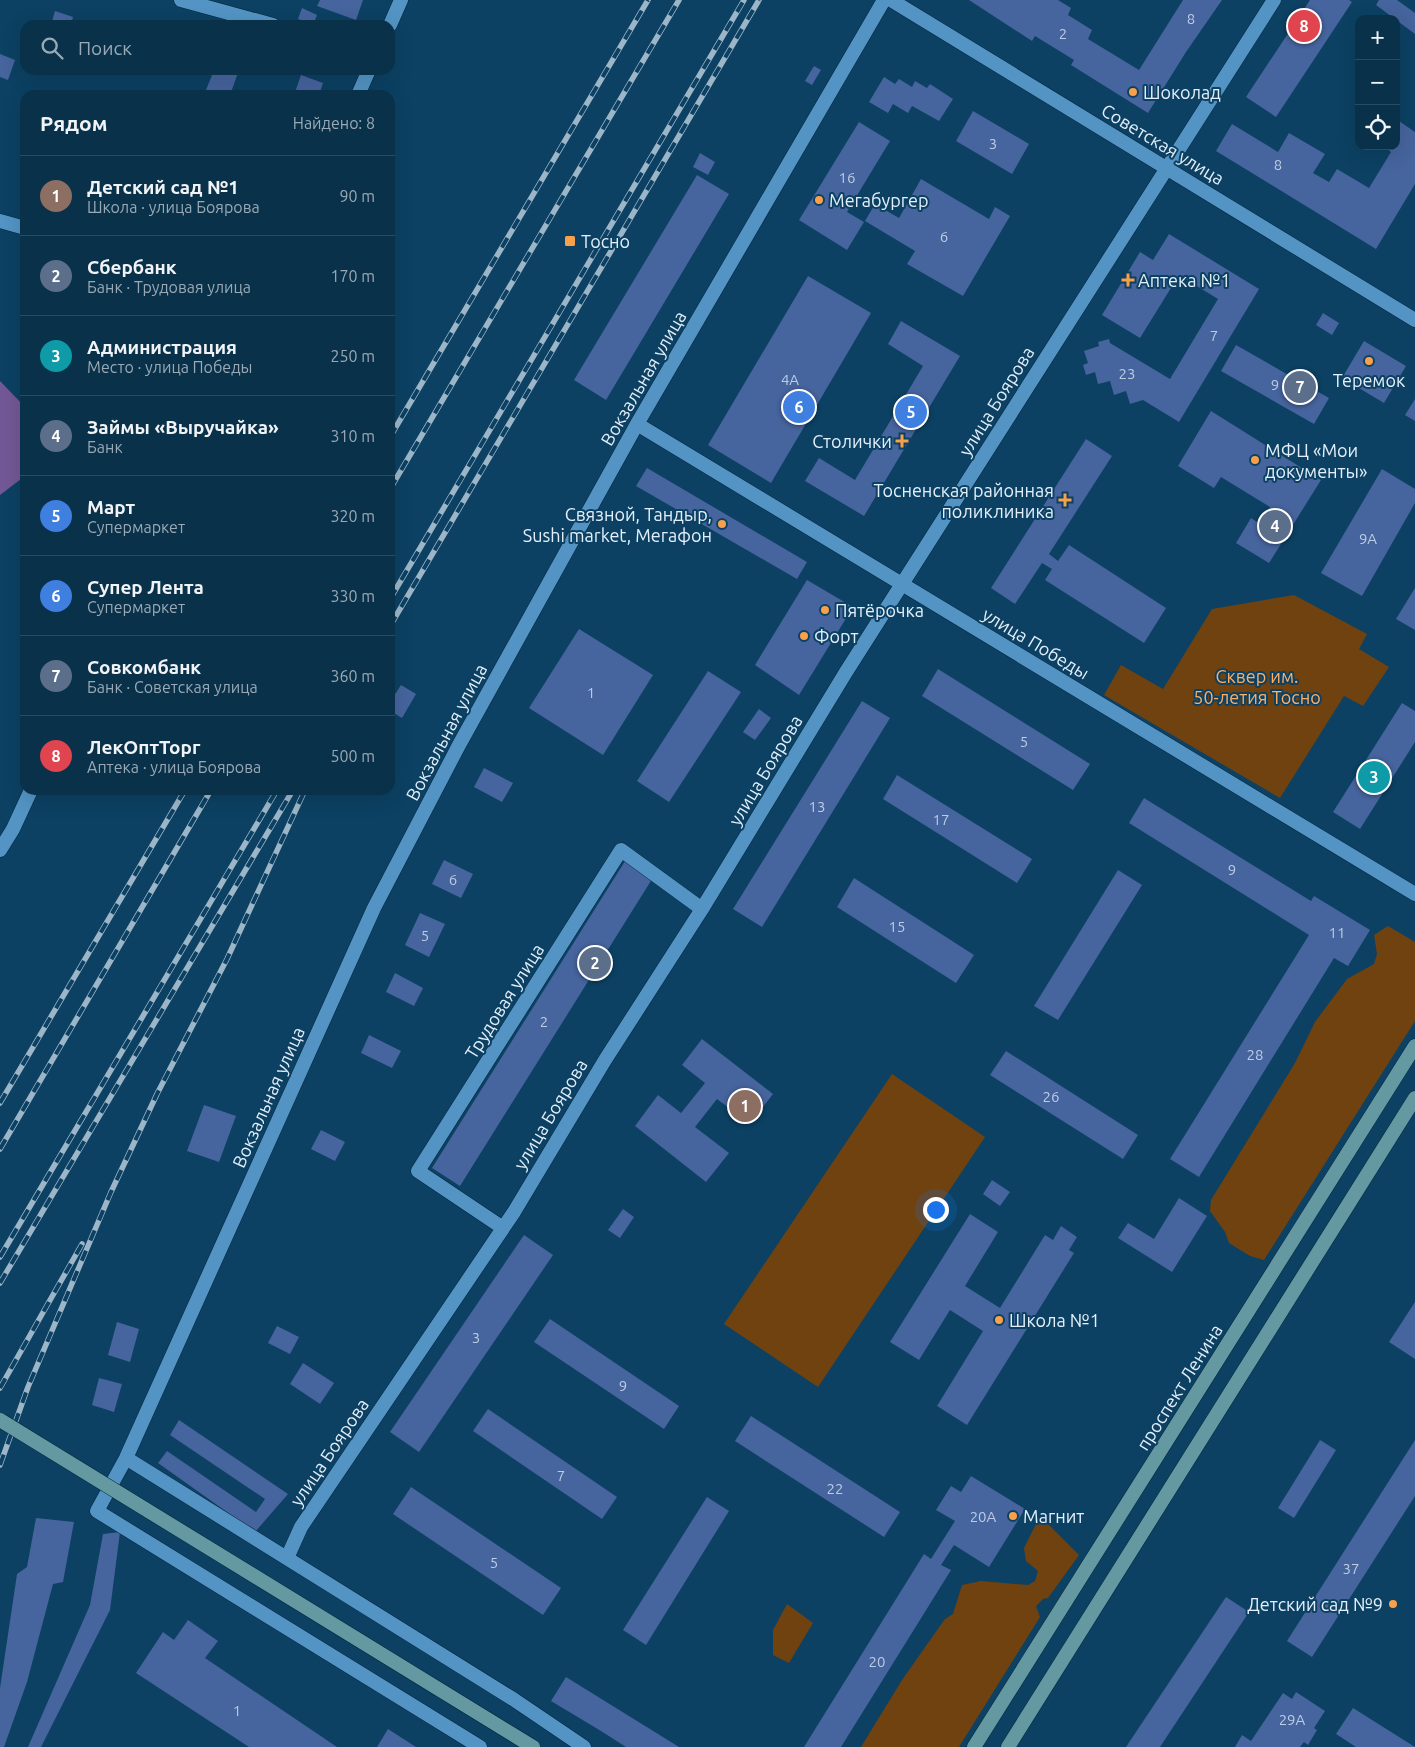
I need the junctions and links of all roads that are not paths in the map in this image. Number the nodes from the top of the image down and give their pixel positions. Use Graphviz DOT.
graph roads {
  1 [pos="181,0"];
  2 [pos="401,0"];
  3 [pos="884,0"];
  4 [pos="891,0"];
  5 [pos="1274,0"];
  6 [pos="255,20"];
  7 [pos="392,20"];
  8 [pos="367,75"];
  9 [pos="360,90"];
  10 [pos="1167,168"];
  11 [pos="0,221"];
  12 [pos="20,227"];
  13 [pos="1415,320"];
  14 [pos="637,424"];
  15 [pos="902,584"];
  16 [pos="29,795"];
  17 [pos="0,850"];
  18 [pos="1415,894"];
  19 [pos="702,909"];
  20 [pos="1415,1046"];
  21 [pos="1415,1098"];
  22 [pos="503,1228"];
  23 [pos="0,1420"];
  24 [pos="126,1458"];
  25 [pos="287,1558"];
  26 [pos="480,1747"];
  27 [pos="533,1747"];
  28 [pos="584,1747"];
  29 [pos="974,1747"];
  30 [pos="1008,1747"];
  1 -- 6 [label="street"];
  2 -- 7 [label="street"];
  3 -- 14 [label="street, Вокзальная улица"];
  4 -- 10 [label="street, Советская улица"];
  5 -- 10 [label="street, улица Боярова"];
  8 -- 9 [label="street"];
  10 -- 13 [label="street, Советская улица"];
  10 -- 15 [label="street, улица Боярова"];
  11 -- 12 [label="street"];
  14 -- 15 [label="street, улица Победы"];
  14 -- 24 [label="street, Вокзальная улица"];
  15 -- 18 [label="street, улица Победы"];
  15 -- 19 [label="street, улица Боярова"];
  16 -- 17 [label="street"];
  19 -- 22 [label="street, улица Боярова"];
  19 -- 22 [label="street, Трудовая улица"];
  20 -- 29 [label="main road, проспект Ленина"];
  21 -- 30 [label="main road"];
  22 -- 25 [label="street, улица Боярова"];
  23 -- 27 [label="main road, bridge"];
  24 -- 25 [label="street"];
  24 -- 26 [label="street, Вокзальная улица"];
  25 -- 28 [label="street"];
}
